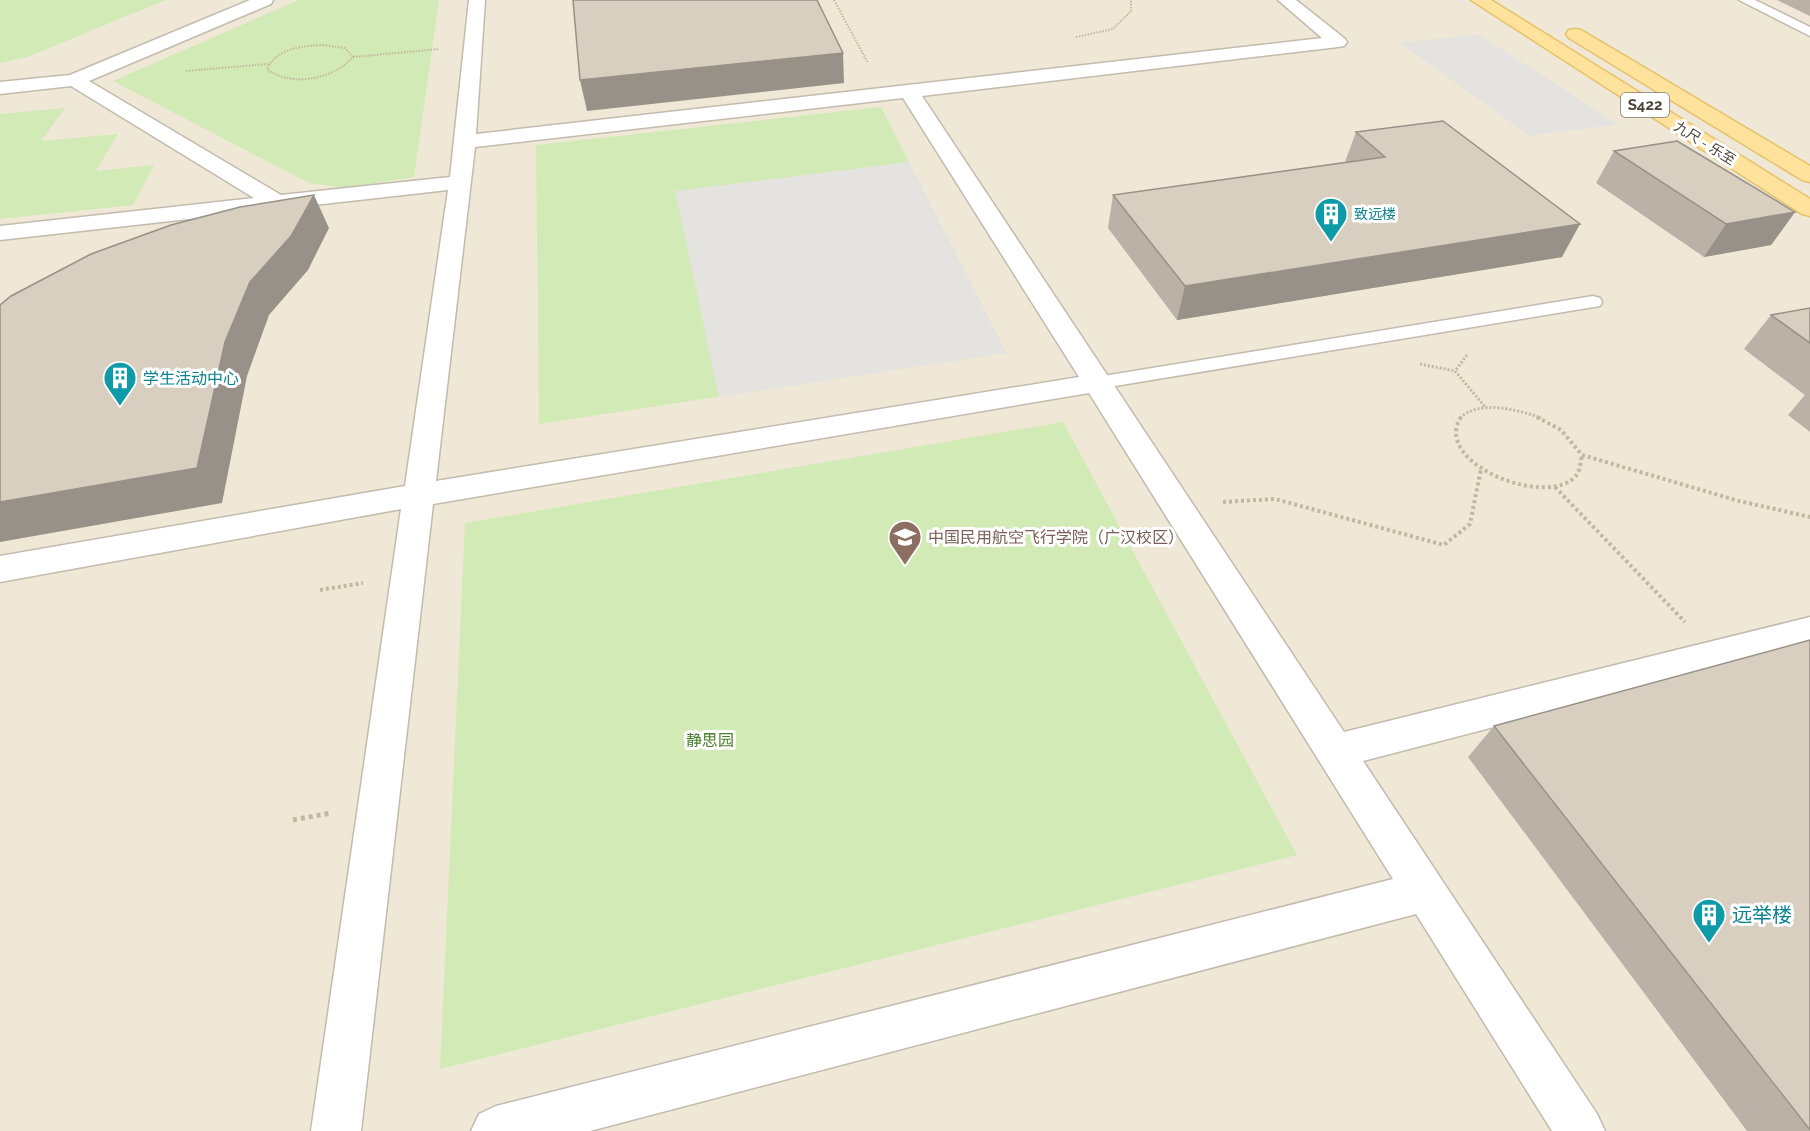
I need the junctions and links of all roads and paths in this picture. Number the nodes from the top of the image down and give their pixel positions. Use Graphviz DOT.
graph roads {
  1 [pos="265,0"];
  2 [pos="477,0"];
  3 [pos="834,0"];
  4 [pos="1286,0"];
  5 [pos="1479,0"];
  6 [pos="1745,0"];
  7 [pos="1558,24"];
  8 [pos="1810,32"];
  9 [pos="473,46"];
  10 [pos="353,57"];
  11 [pos="74,80"];
  12 [pos="0,88"];
  13 [pos="897,93"];
  14 [pos="465,142"];
  15 [pos="1810,175"];
  16 [pos="460,183"];
  17 [pos="278,203"];
  18 [pos="1810,209"];
  19 [pos="0,233"];
  20 [pos="1593,302"];
  21 [pos="1492,319"];
  22 [pos="1097,383"];
  23 [pos="1486,408"];
  24 [pos="1582,455"];
  25 [pos="1481,469"];
  26 [pos="1554,486"];
  27 [pos="419,495"];
  28 [pos="1176,505"];
  29 [pos="1810,517"];
  30 [pos="0,569"];
  31 [pos="1810,631"];
  32 [pos="1717,655"];
  33 [pos="1335,751"];
  34 [pos="1425,891"];
  35 [pos="336,1131"];
  36 [pos="496,1131"];
  37 [pos="1580,1131"];
  1 -- 11 [label="street"];
  2 -- 9 [label="street"];
  3 -- 13 [label="path"];
  4 -- 13 [label="street"];
  5 -- 18 [label="main road, 九尺 - 乐至 / S422"];
  6 -- 8 [label="lane"];
  7 -- 15 [label="main road, 九尺 - 乐至 / S422"];
  9 -- 10 [label="path"];
  9 -- 14 [label="street"];
  10 -- 10 [label="path"];
  11 -- 12 [label="street"];
  11 -- 17 [label="street"];
  13 -- 14 [label="street"];
  13 -- 22 [label="street"];
  14 -- 16 [label="street"];
  16 -- 17 [label="street"];
  16 -- 27 [label="street"];
  17 -- 19 [label="street"];
  20 -- 21 [label="lane"];
  21 -- 22 [label="lane"];
  21 -- 23 [label="path"];
  22 -- 27 [label="street"];
  22 -- 28 [label="street"];
  23 -- 24 [label="path"];
  23 -- 25 [label="path"];
  24 -- 26 [label="path"];
  24 -- 29 [label="path"];
  25 -- 26 [label="path"];
  25 -- 28 [label="path"];
  26 -- 32 [label="path"];
  27 -- 30 [label="street"];
  27 -- 35 [label="street"];
  28 -- 33 [label="street"];
  31 -- 32 [label="street"];
  32 -- 33 [label="street"];
  33 -- 34 [label="street"];
  34 -- 36 [label="street"];
  34 -- 37 [label="street"];
}
